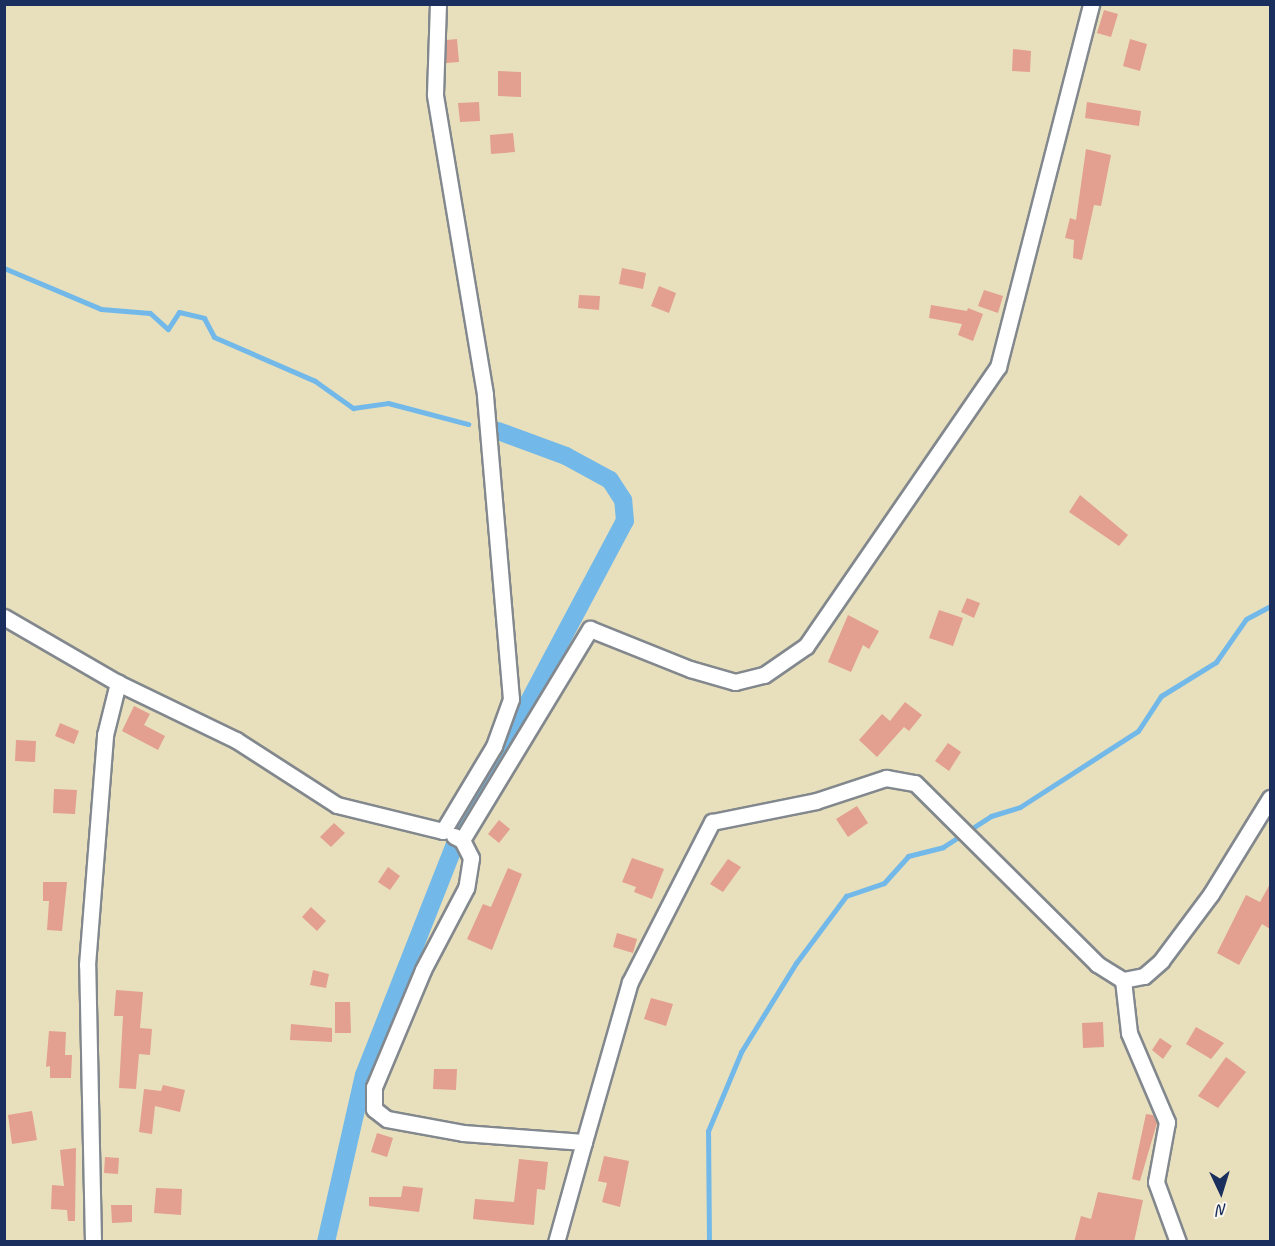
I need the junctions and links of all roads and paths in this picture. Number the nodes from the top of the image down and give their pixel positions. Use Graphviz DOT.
graph roads {
  1 [pos="438,4"];
  2 [pos="1091,4"];
  3 [pos="4,617"];
  4 [pos="118,683"];
  5 [pos="1270,798"];
  6 [pos="443,831"];
  7 [pos="462,840"];
  8 [pos="1123,981"];
  9 [pos="584,1142"];
  10 [pos="93,1242"];
  11 [pos="556,1242"];
  12 [pos="1178,1242"];
  1 -- 6 [label="street"];
  2 -- 7 [label="street"];
  3 -- 4 [label="street"];
  4 -- 6 [label="street"];
  4 -- 10 [label="street"];
  5 -- 8 [label="street"];
  6 -- 7 [label="street"];
  7 -- 9 [label="street"];
  8 -- 9 [label="street"];
  8 -- 12 [label="street"];
  9 -- 11 [label="street"];
}
